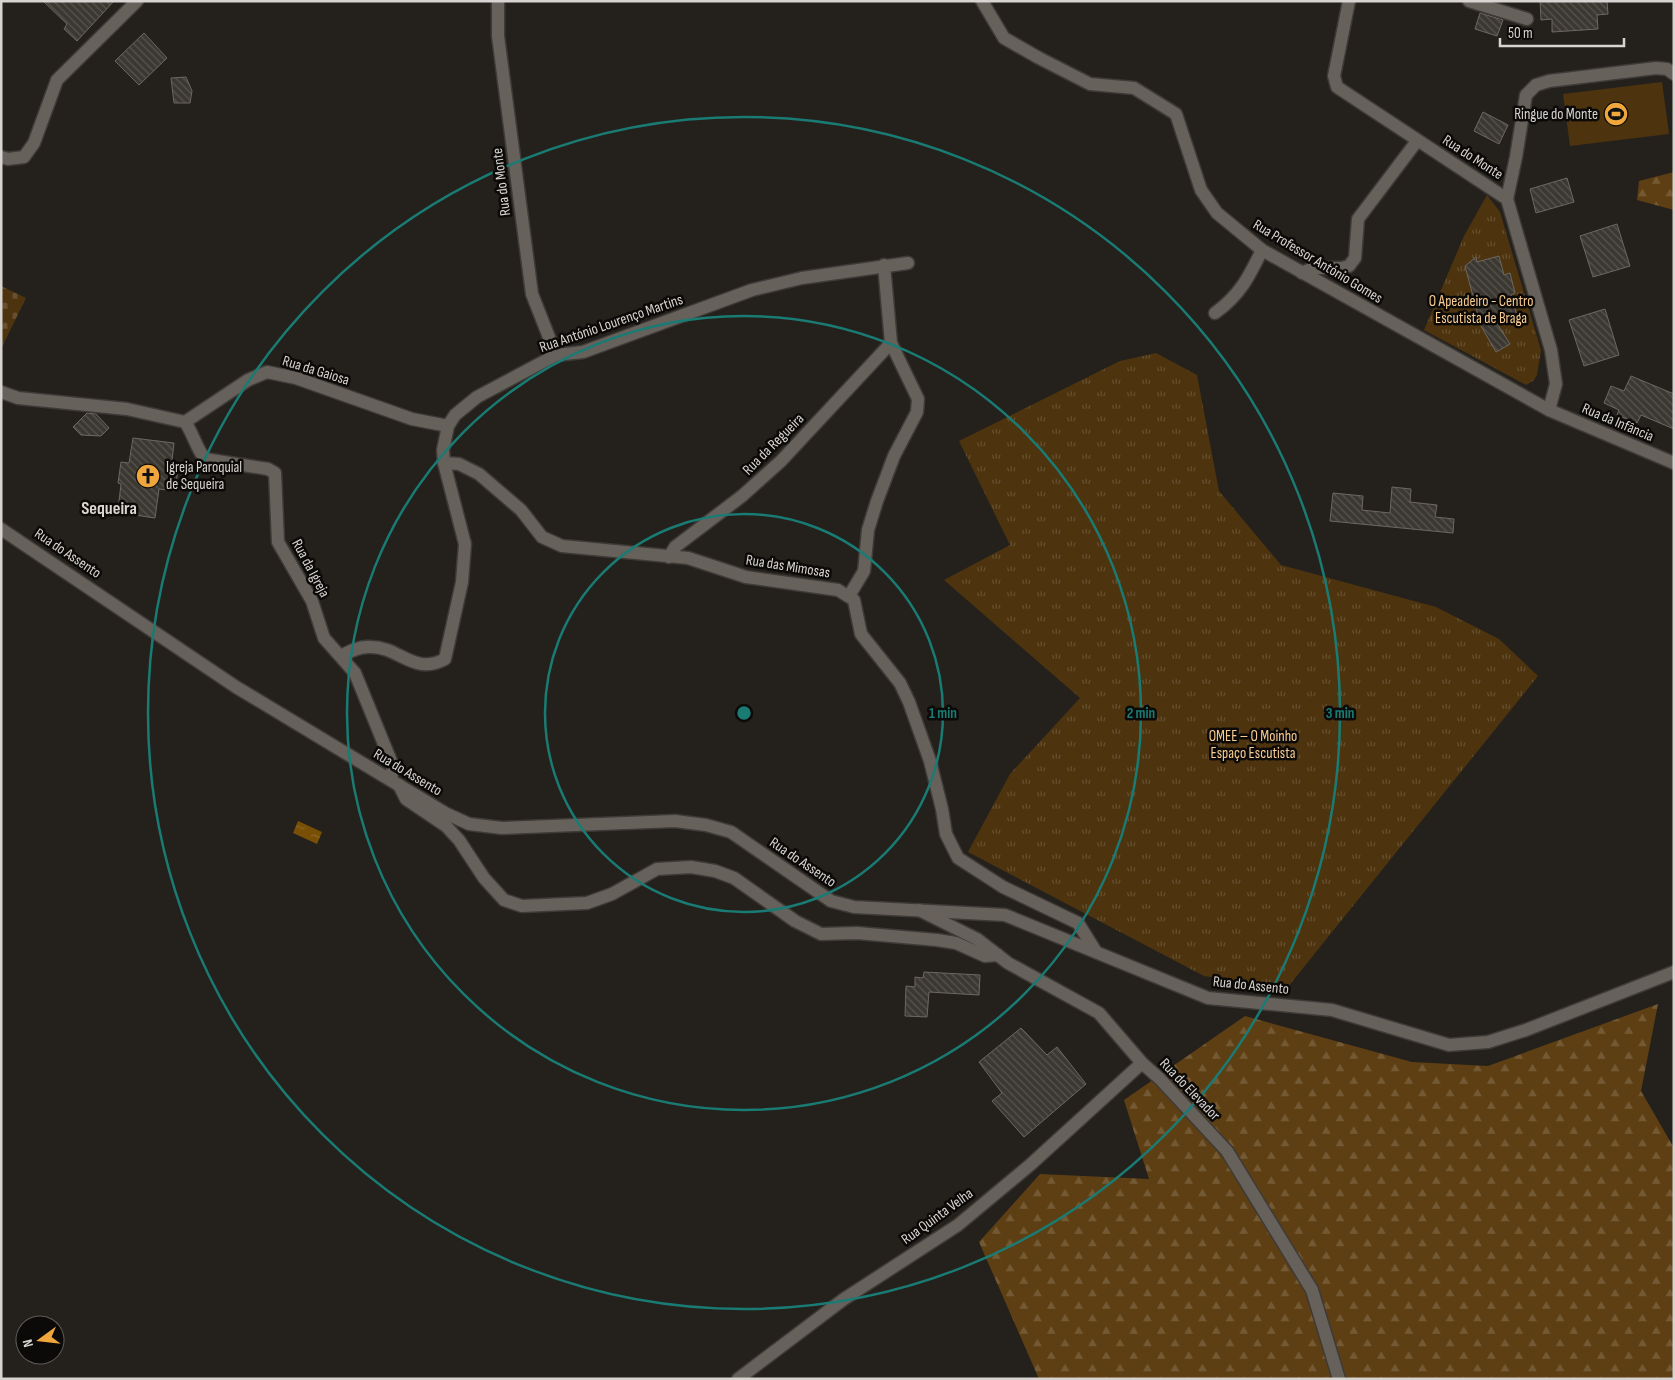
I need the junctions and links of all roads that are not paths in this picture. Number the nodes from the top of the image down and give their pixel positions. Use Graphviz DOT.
graph roads {
  1 [pos="137,1"];
  2 [pos="498,1"];
  3 [pos="982,1"];
  4 [pos="1349,1"];
  5 [pos="1469,1"];
  6 [pos="1527,19"];
  7 [pos="1674,74"];
  8 [pos="1417,141"];
  9 [pos="1,157"];
  10 [pos="1507,199"];
  11 [pos="1262,250"];
  12 [pos="908,263"];
  13 [pos="884,265"];
  14 [pos="1302,274"];
  15 [pos="1215,313"];
  16 [pos="892,343"];
  17 [pos="556,355"];
  18 [pos="1,392"];
  19 [pos="1549,410"];
  20 [pos="185,422"];
  21 [pos="448,426"];
  22 [pos="444,463"];
  23 [pos="1674,463"];
  24 [pos="1,529"];
  25 [pos="669,557"];
  26 [pos="849,596"];
  27 [pos="341,656"];
  28 [pos="395,783"];
  29 [pos="919,910"];
  30 [pos="1096,952"];
  31 [pos="998,955"];
  32 [pos="1674,972"];
  33 [pos="1142,1063"];
  34 [pos="738,1379"];
  35 [pos="1339,1379"];
  1 -- 9 [label="street"];
  2 -- 17 [label="street, Rua do Monte"];
  3 -- 11 [label="street, Rua Professor António Gomes"];
  4 -- 8 [label="street, Rua do Monte"];
  5 -- 6 [label="street"];
  7 -- 10 [label="street"];
  8 -- 10 [label="street, Rua do Monte"];
  8 -- 14 [label="street"];
  10 -- 19 [label="street, Rua do Monte"];
  11 -- 14 [label="street, Rua Professor António Gomes"];
  11 -- 15 [label="street"];
  12 -- 13 [label="street, Rua António Lourenço Martins"];
  13 -- 16 [label="street"];
  13 -- 17 [label="street, Rua António Lourenço Martins"];
  14 -- 19 [label="street, Rua Professor António Gomes"];
  16 -- 25 [label="street, Rua da Regueira"];
  16 -- 26 [label="street"];
  17 -- 21 [label="street, Rua António Lourenço Martins"];
  18 -- 20 [label="street"];
  19 -- 23 [label="street, Rua da Infância"];
  20 -- 21 [label="street, Rua da Gaiosa"];
  20 -- 27 [label="street, Rua da Igreja"];
  21 -- 22 [label="street, Rua António Lourenço Martins"];
  22 -- 25 [label="street, Rua das Mimosas"];
  22 -- 27 [label="street, Rua António Lourenço Martins"];
  24 -- 28 [label="street, Rua do Assento"];
  25 -- 26 [label="street, Rua das Mimosas"];
  26 -- 30 [label="street"];
  27 -- 28 [label="street, Rua da Igreja"];
  28 -- 29 [label="street, Rua do Assento"];
  28 -- 31 [label="street"];
  29 -- 30 [label="street, Rua do Assento"];
  29 -- 31 [label="street, Rua do Elevador"];
  30 -- 32 [label="street, Rua do Assento"];
  31 -- 33 [label="street, Rua do Elevador"];
  33 -- 34 [label="street, Rua Quinta Velha"];
  33 -- 35 [label="street, Rua do Elevador"];
}
